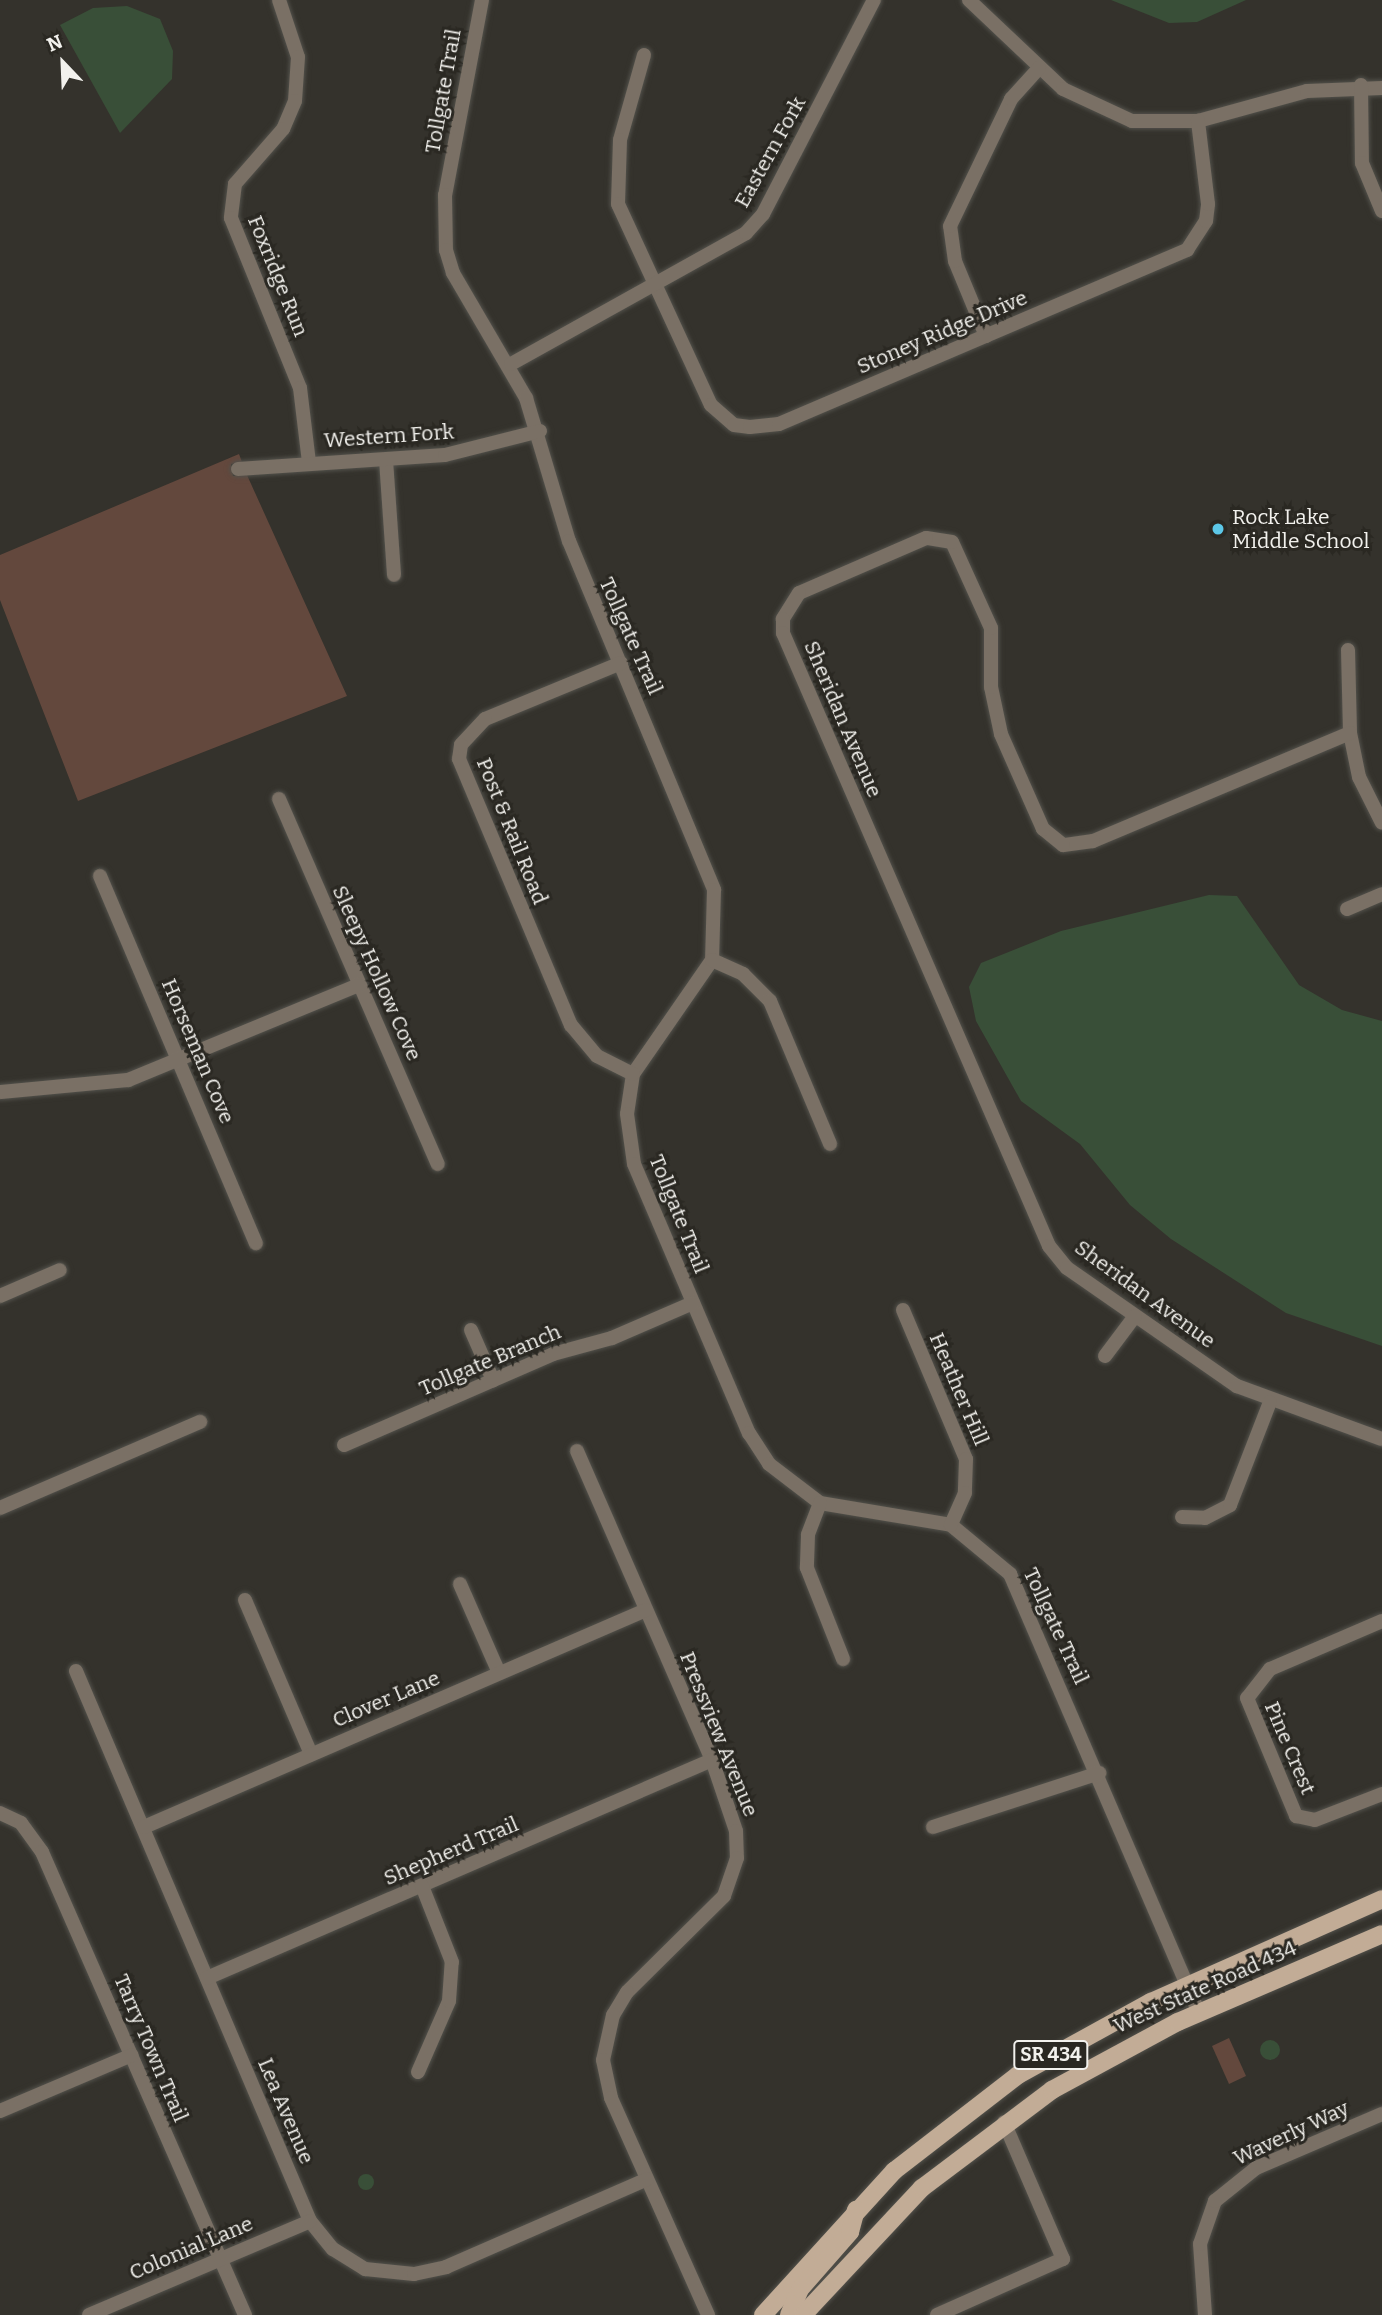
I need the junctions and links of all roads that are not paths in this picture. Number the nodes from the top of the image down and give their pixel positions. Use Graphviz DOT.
graph roads {
  1 [pos="279,0"];
  2 [pos="482,0"];
  3 [pos="874,0"];
  4 [pos="969,0"];
  5 [pos="644,55"];
  6 [pos="1039,68"];
  7 [pos="1361,85"];
  8 [pos="1382,88"];
  9 [pos="1198,121"];
  10 [pos="1382,211"];
  11 [pos="656,286"];
  12 [pos="986,336"];
  13 [pos="511,364"];
  14 [pos="540,431"];
  15 [pos="386,460"];
  16 [pos="309,462"];
  17 [pos="238,469"];
  18 [pos="394,575"];
  19 [pos="1348,650"];
  20 [pos="621,663"];
  21 [pos="1350,733"];
  22 [pos="279,799"];
  23 [pos="1382,824"];
  24 [pos="100,876"];
  25 [pos="1382,894"];
  26 [pos="1347,909"];
  27 [pos="712,960"];
  28 [pos="358,985"];
  29 [pos="179,1061"];
  30 [pos="633,1074"];
  31 [pos="0,1092"];
  32 [pos="830,1144"];
  33 [pos="438,1164"];
  34 [pos="256,1243"];
  35 [pos="60,1270"];
  36 [pos="0,1296"];
  37 [pos="693,1303"];
  38 [pos="903,1310"];
  39 [pos="1135,1316"];
  40 [pos="471,1330"];
  41 [pos="1105,1356"];
  42 [pos="493,1380"];
  43 [pos="1270,1402"];
  44 [pos="200,1422"];
  45 [pos="1382,1439"];
  46 [pos="344,1445"];
  47 [pos="577,1451"];
  48 [pos="820,1503"];
  49 [pos="0,1508"];
  50 [pos="1182,1517"];
  51 [pos="951,1525"];
  52 [pos="460,1584"];
  53 [pos="245,1600"];
  54 [pos="646,1610"];
  55 [pos="1382,1620"];
  56 [pos="844,1659"];
  57 [pos="76,1671"];
  58 [pos="499,1673"];
  59 [pos="311,1754"];
  60 [pos="712,1760"];
  61 [pos="1099,1773"];
  62 [pos="1382,1794"];
  63 [pos="0,1814"];
  64 [pos="144,1827"];
  65 [pos="933,1827"];
  66 [pos="422,1886"];
  67 [pos="1382,1899"];
  68 [pos="1382,1934"];
  69 [pos="207,1978"];
  70 [pos="1187,1985"];
  71 [pos="1199,2012"];
  72 [pos="132,2054"];
  73 [pos="418,2072"];
  74 [pos="0,2111"];
  75 [pos="1382,2114"];
  76 [pos="1004,2122"];
  77 [pos="647,2179"];
  78 [pos="856,2207"];
  79 [pos="310,2221"];
  80 [pos="219,2259"];
  81 [pos="89,2315"];
  82 [pos="246,2315"];
  83 [pos="708,2315"];
  84 [pos="763,2315"];
  85 [pos="789,2315"];
  86 [pos="803,2315"];
  87 [pos="937,2315"];
  88 [pos="1205,2315"];
  1 -- 16 [label="street, Foxridge Run"];
  2 -- 13 [label="street, Tollgate Trail"];
  3 -- 11 [label="street, Eastern Fork"];
  4 -- 6 [label="street"];
  5 -- 11 [label="street, Stoney Ridge Drive"];
  6 -- 9 [label="street"];
  6 -- 12 [label="street"];
  7 -- 8 [label="street"];
  7 -- 9 [label="street"];
  7 -- 10 [label="street"];
  9 -- 12 [label="street, Stoney Ridge Drive"];
  11 -- 12 [label="street, Stoney Ridge Drive"];
  11 -- 13 [label="street, Eastern Fork"];
  13 -- 14 [label="street, Tollgate Trail"];
  14 -- 15 [label="street, Western Fork"];
  14 -- 20 [label="street, Tollgate Trail"];
  15 -- 16 [label="street, Western Fork"];
  15 -- 18 [label="street"];
  16 -- 17 [label="street, Western Fork"];
  19 -- 21 [label="street"];
  20 -- 27 [label="street, Tollgate Trail"];
  20 -- 30 [label="street, Post & Rail Road"];
  21 -- 23 [label="street"];
  21 -- 39 [label="street, Sheridan Avenue"];
  22 -- 28 [label="street, Sleepy Hollow Cove"];
  24 -- 29 [label="street, Horseman Cove"];
  25 -- 26 [label="street"];
  27 -- 30 [label="street, Tollgate Trail"];
  27 -- 32 [label="street"];
  28 -- 29 [label="street"];
  28 -- 33 [label="street, Sleepy Hollow Cove"];
  29 -- 31 [label="street"];
  29 -- 34 [label="street, Horseman Cove"];
  30 -- 37 [label="street, Tollgate Trail"];
  35 -- 36 [label="street"];
  37 -- 42 [label="street, Tollgate Branch"];
  37 -- 48 [label="street, Tollgate Trail"];
  38 -- 51 [label="street, Heather Hill"];
  39 -- 41 [label="street"];
  39 -- 43 [label="street, Sheridan Avenue"];
  40 -- 42 [label="street"];
  42 -- 46 [label="street, Tollgate Branch"];
  43 -- 45 [label="street, Sheridan Avenue"];
  43 -- 50 [label="street"];
  44 -- 49 [label="street"];
  47 -- 54 [label="street, Pressview Avenue"];
  48 -- 51 [label="street, Tollgate Trail"];
  48 -- 56 [label="street"];
  51 -- 61 [label="street, Tollgate Trail"];
  52 -- 58 [label="street"];
  53 -- 59 [label="street"];
  54 -- 58 [label="street, Clover Lane"];
  54 -- 60 [label="street, Pressview Avenue"];
  55 -- 62 [label="street, Pine Crest"];
  57 -- 64 [label="street, Lea Avenue"];
  58 -- 59 [label="street, Clover Lane"];
  59 -- 64 [label="street, Clover Lane"];
  60 -- 66 [label="street, Shepherd Trail"];
  60 -- 77 [label="street, Pressview Avenue"];
  61 -- 65 [label="street"];
  61 -- 70 [label="street, Tollgate Trail"];
  63 -- 72 [label="street, Tarry Town Trail"];
  64 -- 69 [label="street, Lea Avenue"];
  66 -- 69 [label="street, Shepherd Trail"];
  66 -- 73 [label="street"];
  67 -- 70 [label="main road, SR 434"];
  68 -- 71 [label="main road, West State Road 434 / SR 434"];
  69 -- 79 [label="street, Lea Avenue"];
  70 -- 71 [label="street, Tollgate Trail"];
  70 -- 78 [label="main road, SR 434"];
  71 -- 76 [label="main road, West State Road 434 / SR 434"];
  72 -- 74 [label="street"];
  72 -- 80 [label="street, Tarry Town Trail"];
  75 -- 88 [label="street, Waverly Way"];
  76 -- 86 [label="main road, West State Road 434 / SR 434"];
  76 -- 87 [label="street"];
  77 -- 79 [label="street, Lea Avenue"];
  77 -- 83 [label="street, Pressview Avenue"];
  78 -- 84 [label="main road, SR 434"];
  78 -- 85 [label="main road"];
  79 -- 80 [label="street, Colonial Lane"];
  80 -- 81 [label="street, Colonial Lane"];
  80 -- 82 [label="street, Tarry Town Trail"];
}
